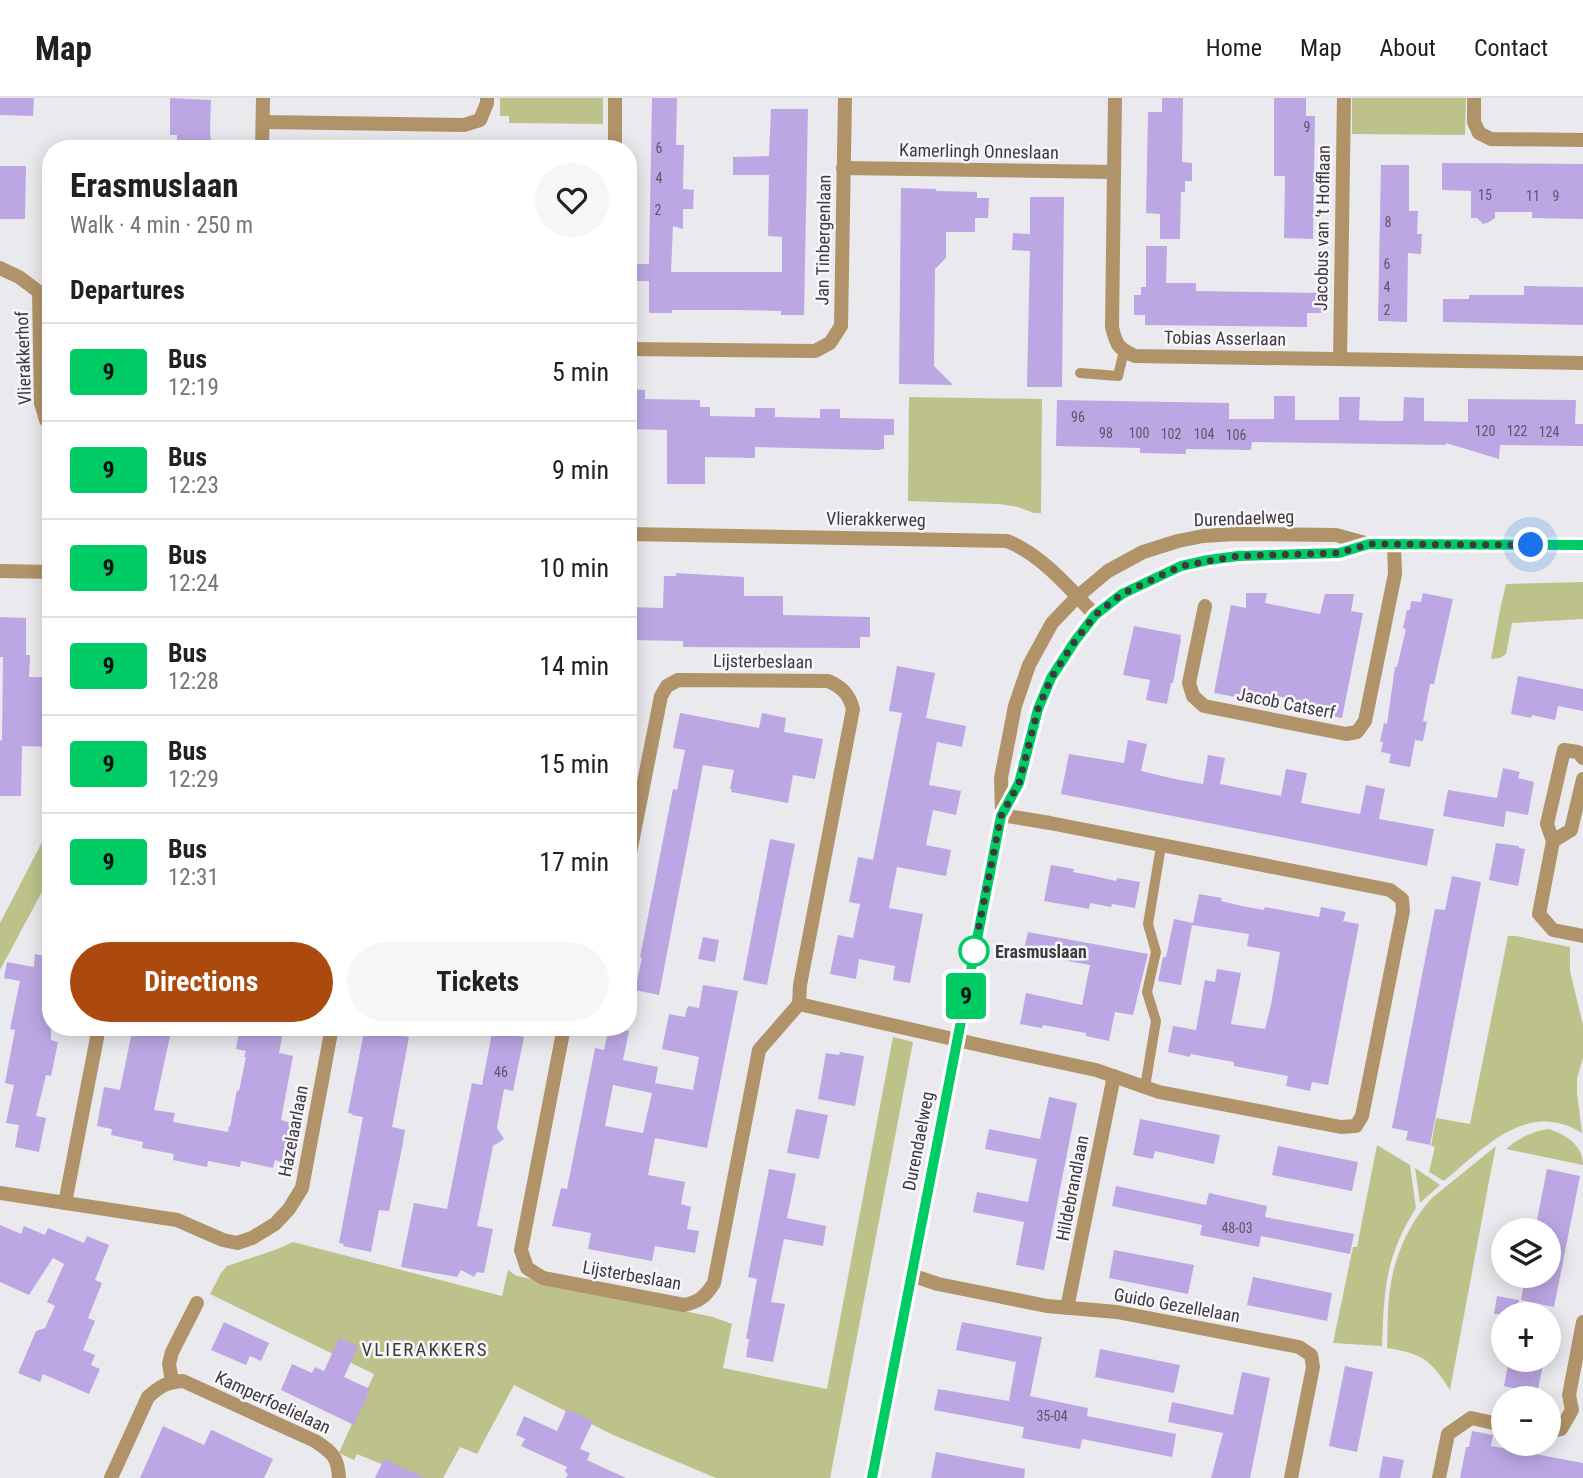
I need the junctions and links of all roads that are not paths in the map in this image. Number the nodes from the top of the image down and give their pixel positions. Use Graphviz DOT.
graph roads {
  1 [pos="263,98"];
  2 [pos="487,98"];
  3 [pos="615,98"];
  4 [pos="845,98"];
  5 [pos="1115,98"];
  6 [pos="1343,98"];
  7 [pos="1474,98"];
  8 [pos="262,122"];
  9 [pos="262,140"];
  10 [pos="615,140"];
  11 [pos="1583,141"];
  12 [pos="843,169"];
  13 [pos="1114,172"];
  14 [pos="0,268"];
  15 [pos="637,348"];
  16 [pos="1124,351"];
  17 [pos="1340,359"];
  18 [pos="1583,363"];
  19 [pos="1080,373"];
  20 [pos="42,406"];
  21 [pos="637,534"];
  22 [pos="1369,544"];
  23 [pos="1394,545"];
  24 [pos="1583,545"];
  25 [pos="0,571"];
  26 [pos="42,572"];
  27 [pos="1077,597"];
  28 [pos="1205,606"];
  29 [pos="1095,615"];
  30 [pos="1583,758"];
  31 [pos="1583,779"];
  32 [pos="1001,814"];
  33 [pos="637,817"];
  34 [pos="1553,841"];
  35 [pos="1161,846"];
  36 [pos="1583,936"];
  37 [pos="799,1004"];
  38 [pos="97,1036"];
  39 [pos="330,1036"];
  40 [pos="562,1036"];
  41 [pos="957,1040"];
  42 [pos="1114,1076"];
  43 [pos="1145,1087"];
  44 [pos="0,1193"];
  45 [pos="65,1203"];
  46 [pos="911,1275"];
  47 [pos="197,1303"];
  48 [pos="1068,1308"];
  49 [pos="1583,1322"];
  50 [pos="172,1381"];
  51 [pos="1578,1413"];
  52 [pos="1491,1422"];
  53 [pos="1561,1429"];
  54 [pos="111,1478"];
  55 [pos="339,1478"];
  56 [pos="872,1478"];
  57 [pos="1291,1478"];
  58 [pos="1439,1478"];
  1 -- 8 [label="street"];
  2 -- 8 [label="street"];
  3 -- 10 [label="street"];
  4 -- 12 [label="street, Jan Tinbergenlaan"];
  5 -- 13 [label="street"];
  6 -- 17 [label="street, Jacobus van 't Hofflaan"];
  7 -- 11 [label="street"];
  8 -- 9 [label="street"];
  12 -- 13 [label="street, Kamerlingh Onneslaan"];
  12 -- 15 [label="street, Jan Tinbergenlaan"];
  13 -- 16 [label="street"];
  14 -- 20 [label="street, Vlierakkerhof"];
  16 -- 17 [label="street, Tobias Asserlaan"];
  16 -- 19 [label="lane"];
  17 -- 18 [label="street, Tobias Asserlaan"];
  21 -- 27 [label="street, Vlierakkerweg"];
  22 -- 23 [label="street, Durendaelweg"];
  22 -- 27 [label="street, Durendaelweg"];
  22 -- 29 [label="street, Durendaelweg"];
  23 -- 24 [label="street, Durendaelweg"];
  23 -- 28 [label="street, Jacob Catserf"];
  25 -- 26 [label="street"];
  27 -- 29 [label="street, Vlierakkerweg"];
  27 -- 32 [label="street, Durendaelweg"];
  29 -- 32 [label="street, Durendaelweg"];
  30 -- 34 [label="street"];
  31 -- 34 [label="street"];
  32 -- 35 [label="street"];
  32 -- 41 [label="street, Durendaelweg"];
  33 -- 37 [label="street, Lijsterbeslaan"];
  34 -- 36 [label="street"];
  35 -- 43 [label="lane"];
  35 -- 43 [label="street"];
  37 -- 40 [label="street, Lijsterbeslaan"];
  37 -- 41 [label="street"];
  38 -- 45 [label="street"];
  39 -- 45 [label="street, Hazelaarlaan"];
  41 -- 42 [label="street"];
  41 -- 46 [label="street, Durendaelweg"];
  42 -- 43 [label="street"];
  42 -- 48 [label="street, Hildebrandlaan"];
  44 -- 45 [label="street, Hazelaarlaan"];
  46 -- 48 [label="street, Guido Gezellelaan"];
  46 -- 56 [label="street, Durendaelweg"];
  47 -- 50 [label="street"];
  48 -- 57 [label="street, Guido Gezellelaan"];
  49 -- 51 [label="street"];
  50 -- 54 [label="street"];
  50 -- 55 [label="street, Kamperfoelielaan"];
  51 -- 53 [label="street"];
  52 -- 58 [label="street"];
}
